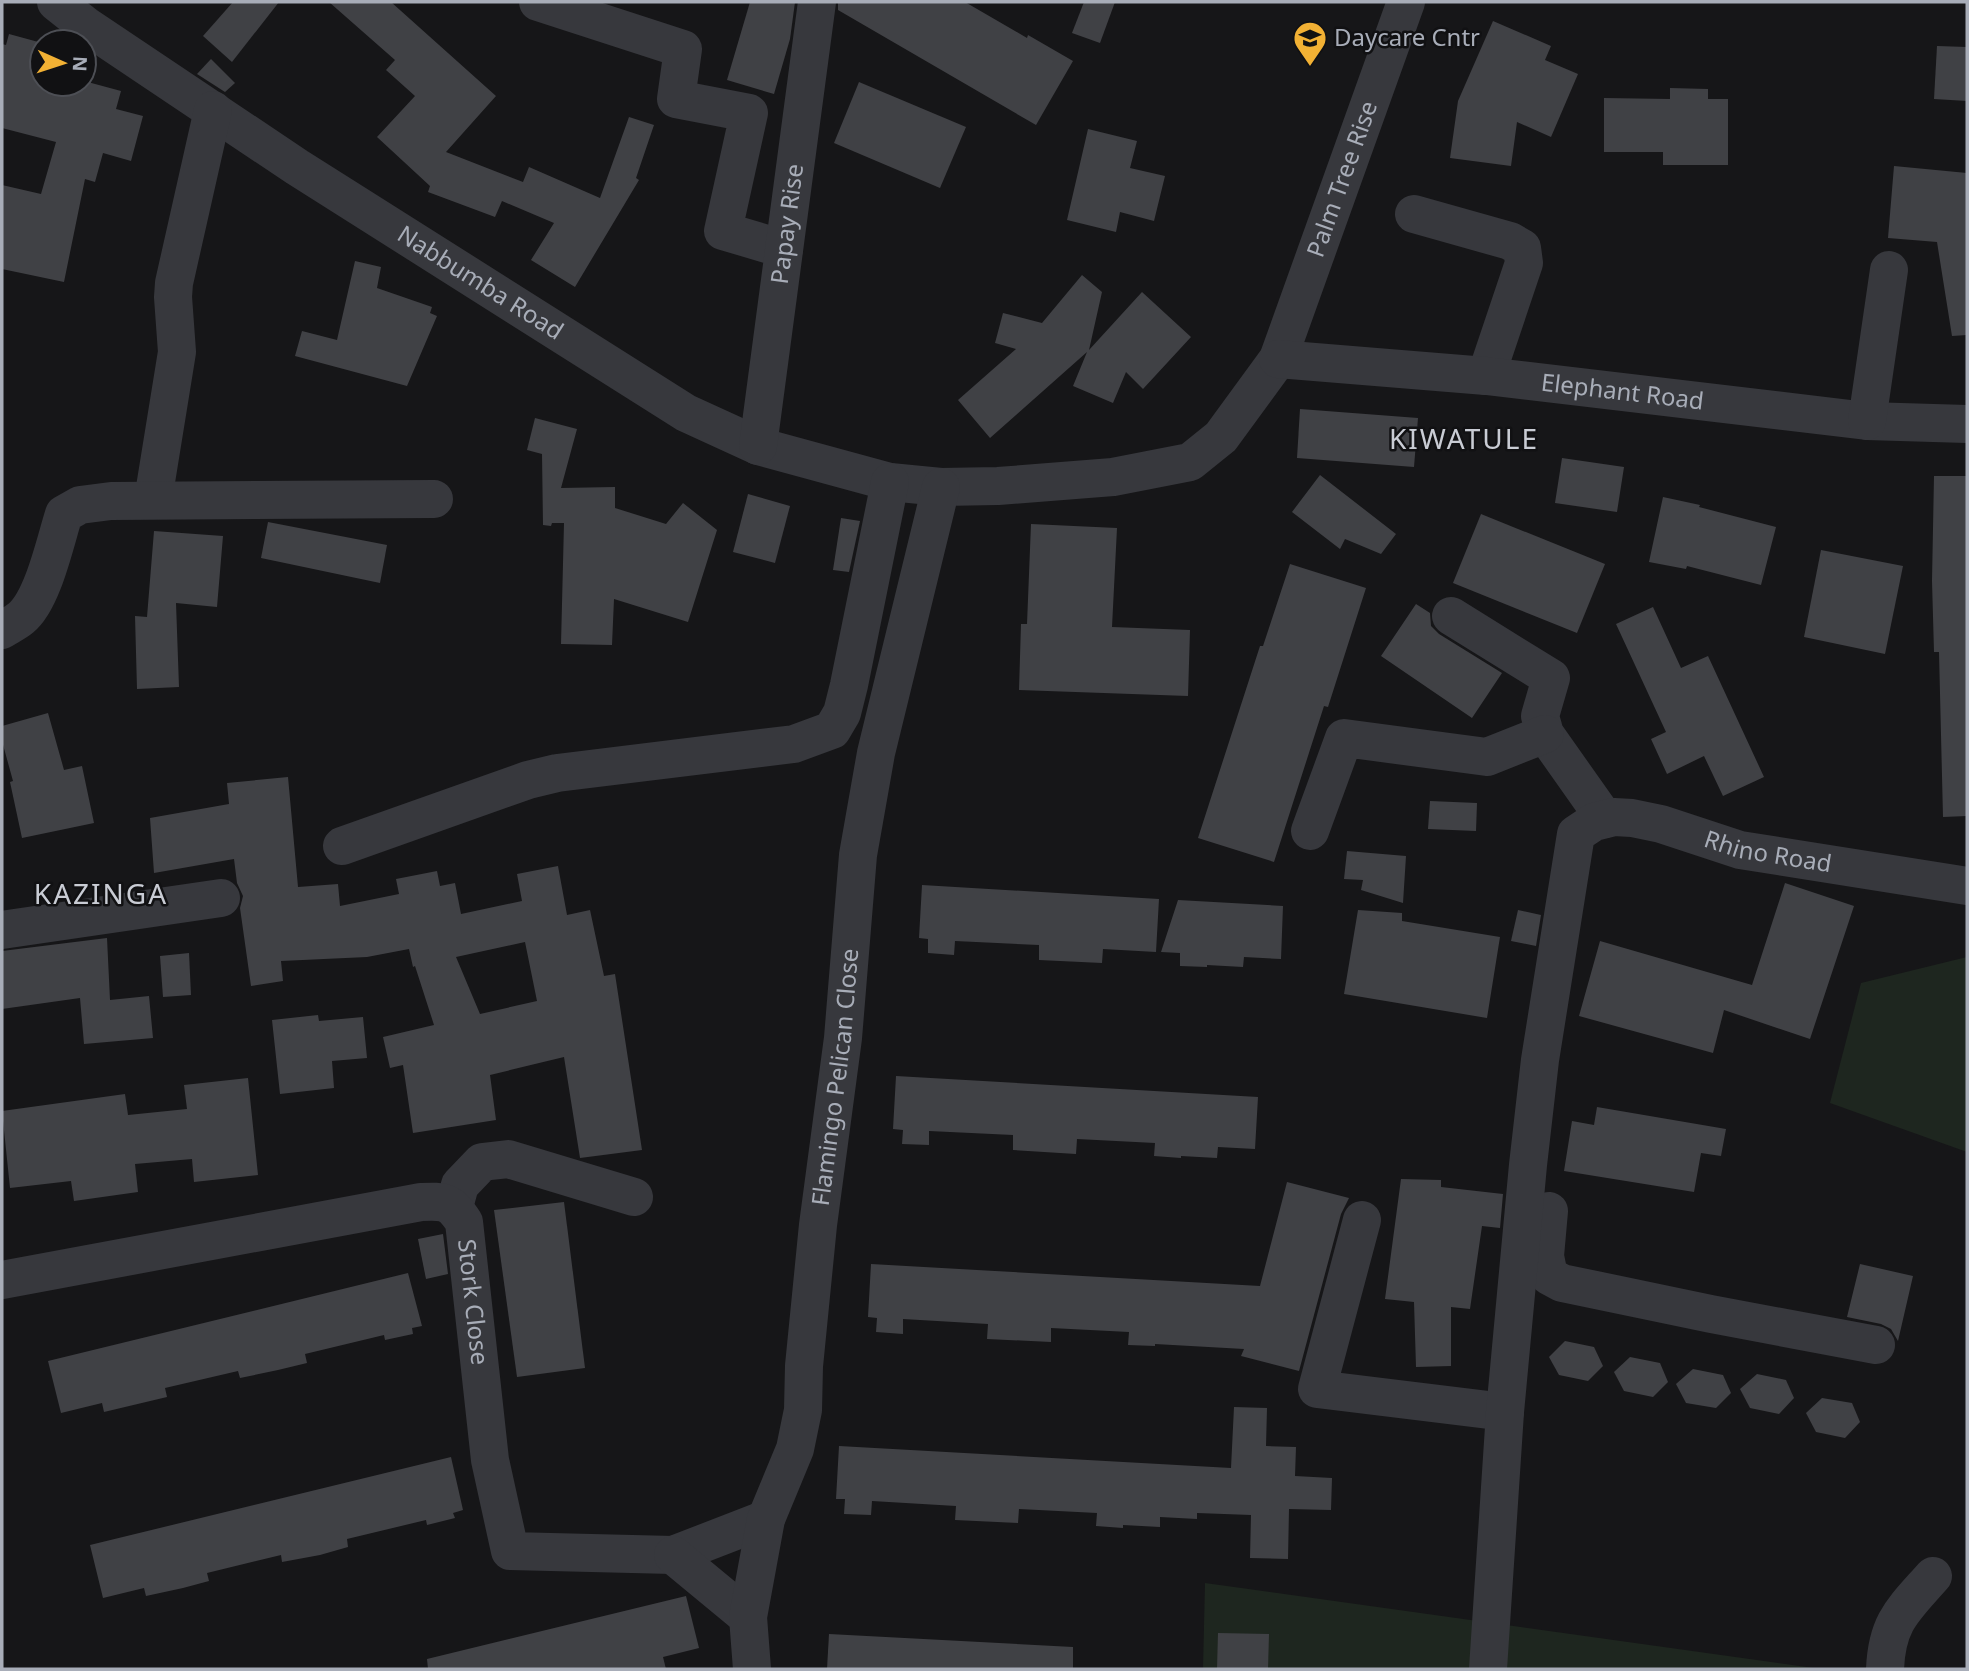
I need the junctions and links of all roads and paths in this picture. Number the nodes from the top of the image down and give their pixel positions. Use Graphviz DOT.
graph roads {
  1 [pos="57,2"];
  2 [pos="538,2"];
  3 [pos="817,2"];
  4 [pos="1406,2"];
  5 [pos="213,110"];
  6 [pos="1414,214"];
  7 [pos="784,249"];
  8 [pos="1889,270"];
  9 [pos="1278,359"];
  10 [pos="1486,376"];
  11 [pos="1867,421"];
  12 [pos="1967,424"];
  13 [pos="758,446"];
  14 [pos="890,482"];
  15 [pos="941,487"];
  16 [pos="434,499"];
  17 [pos="153,500"];
  18 [pos="1451,616"];
  19 [pos="2,631"];
  20 [pos="1545,734"];
  21 [pos="1591,827"];
  22 [pos="1310,831"];
  23 [pos="342,846"];
  24 [pos="1967,886"];
  25 [pos="221,898"];
  26 [pos="2,930"];
  27 [pos="1540,1060"];
  28 [pos="634,1197"];
  29 [pos="454,1207"];
  30 [pos="1362,1220"];
  31 [pos="2,1276"];
  32 [pos="1876,1345"];
  33 [pos="1505,1412"];
  34 [pos="766,1519"];
  35 [pos="673,1555"];
  36 [pos="1933,1576"];
  37 [pos="748,1617"];
  38 [pos="752,1669"];
  39 [pos="1488,1669"];
  40 [pos="1885,1669"];
  1 -- 5 [label="street, Nabbumba Road"];
  2 -- 7 [label="street"];
  3 -- 7 [label="street, Papay Rise"];
  4 -- 9 [label="street, Palm Tree Rise"];
  5 -- 13 [label="street, Nabbumba Road"];
  5 -- 17 [label="street"];
  6 -- 10 [label="street"];
  7 -- 13 [label="street, Papay Rise"];
  8 -- 11 [label="street"];
  9 -- 10 [label="street, Elephant Road"];
  9 -- 15 [label="street, Palm Tree Rise"];
  10 -- 11 [label="street, Elephant Road"];
  11 -- 12 [label="street, Elephant Road"];
  13 -- 14 [label="street, Nabbumba Road"];
  14 -- 15 [label="street, Nabbumba Road"];
  14 -- 23 [label="street"];
  15 -- 34 [label="street, Flamingo Pelican Close"];
  16 -- 17 [label="street"];
  17 -- 19 [label="street"];
  18 -- 20 [label="street"];
  20 -- 21 [label="street"];
  20 -- 22 [label="street"];
  21 -- 24 [label="street, Rhino Road"];
  21 -- 27 [label="street"];
  25 -- 26 [label="street"];
  27 -- 32 [label="street"];
  27 -- 33 [label="street"];
  28 -- 29 [label="street"];
  29 -- 31 [label="street, Stork Close"];
  29 -- 35 [label="street, Stork Close"];
  30 -- 33 [label="street"];
  33 -- 39 [label="street"];
  34 -- 35 [label="street, Stork Close"];
  34 -- 37 [label="street, Flamingo Pelican Close"];
  35 -- 37 [label="street"];
  36 -- 40 [label="street"];
  37 -- 38 [label="street, Flamingo Pelican Close"];
}
